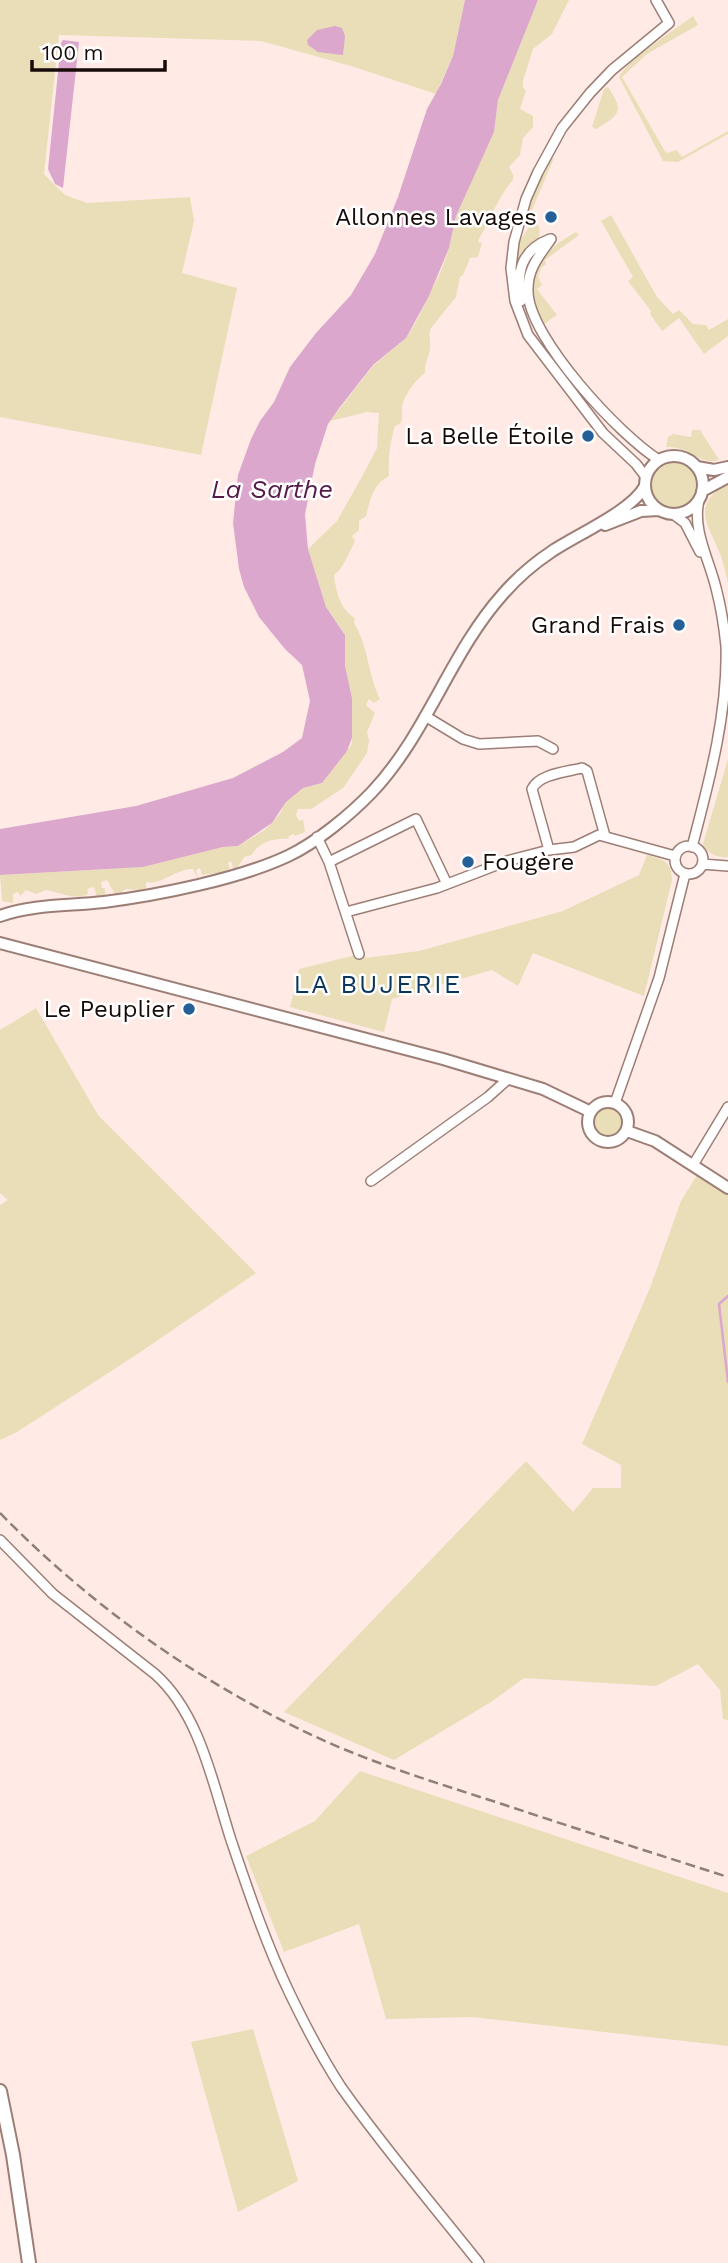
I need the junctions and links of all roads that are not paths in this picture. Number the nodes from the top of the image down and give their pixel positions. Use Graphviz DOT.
graph roads {
  1 [pos="656,0"];
  2 [pos="535,339"];
  3 [pos="659,460"];
  4 [pos="697,467"];
  5 [pos="728,467"];
  6 [pos="728,477"];
  7 [pos="645,481"];
  8 [pos="700,496"];
  9 [pos="660,510"];
  10 [pos="673,514"];
  11 [pos="576,536"];
  12 [pos="714,579"];
  13 [pos="425,716"];
  14 [pos="553,749"];
  15 [pos="606,836"];
  16 [pos="317,837"];
  17 [pos="692,847"];
  18 [pos="548,850"];
  19 [pos="676,856"];
  20 [pos="329,862"];
  21 [pos="702,864"];
  22 [pos="728,866"];
  23 [pos="685,874"];
  24 [pos="447,884"];
  25 [pos="346,912"];
  26 [pos="0,916"];
  27 [pos="0,943"];
  28 [pos="359,954"];
  29 [pos="508,1079"];
  30 [pos="615,1103"];
  31 [pos="728,1107"];
  32 [pos="591,1112"];
  33 [pos="627,1131"];
  34 [pos="693,1165"];
  35 [pos="371,1181"];
  36 [pos="728,1188"];
  37 [pos="0,1540"];
  38 [pos="0,2091"];
  39 [pos="29,2263"];
  40 [pos="479,2263"];
  1 -- 7 [label="street"];
  2 -- 3 [label="street"];
  3 -- 4 [label="street"];
  3 -- 7 [label="street"];
  4 -- 5 [label="street"];
  4 -- 8 [label="street"];
  6 -- 8 [label="street"];
  7 -- 9 [label="street"];
  7 -- 11 [label="street"];
  8 -- 10 [label="street"];
  8 -- 12 [label="street"];
  9 -- 10 [label="street"];
  9 -- 11 [label="street"];
  10 -- 12 [label="street"];
  11 -- 13 [label="street"];
  12 -- 17 [label="street"];
  13 -- 14 [label="street"];
  13 -- 16 [label="street"];
  15 -- 18 [label="street"];
  15 -- 18 [label="street"];
  15 -- 19 [label="street"];
  16 -- 20 [label="street"];
  16 -- 26 [label="street"];
  17 -- 19 [label="street"];
  17 -- 21 [label="street"];
  18 -- 24 [label="street"];
  19 -- 23 [label="street"];
  20 -- 24 [label="street"];
  20 -- 25 [label="street"];
  21 -- 22 [label="street"];
  21 -- 23 [label="street"];
  23 -- 30 [label="street"];
  24 -- 25 [label="street"];
  25 -- 28 [label="street"];
  27 -- 29 [label="street"];
  29 -- 32 [label="street"];
  29 -- 35 [label="street"];
  30 -- 32 [label="street"];
  30 -- 33 [label="street"];
  31 -- 34 [label="street"];
  32 -- 33 [label="street"];
  33 -- 34 [label="street"];
  34 -- 36 [label="street"];
  37 -- 40 [label="street"];
  38 -- 39 [label="main road"];
}
